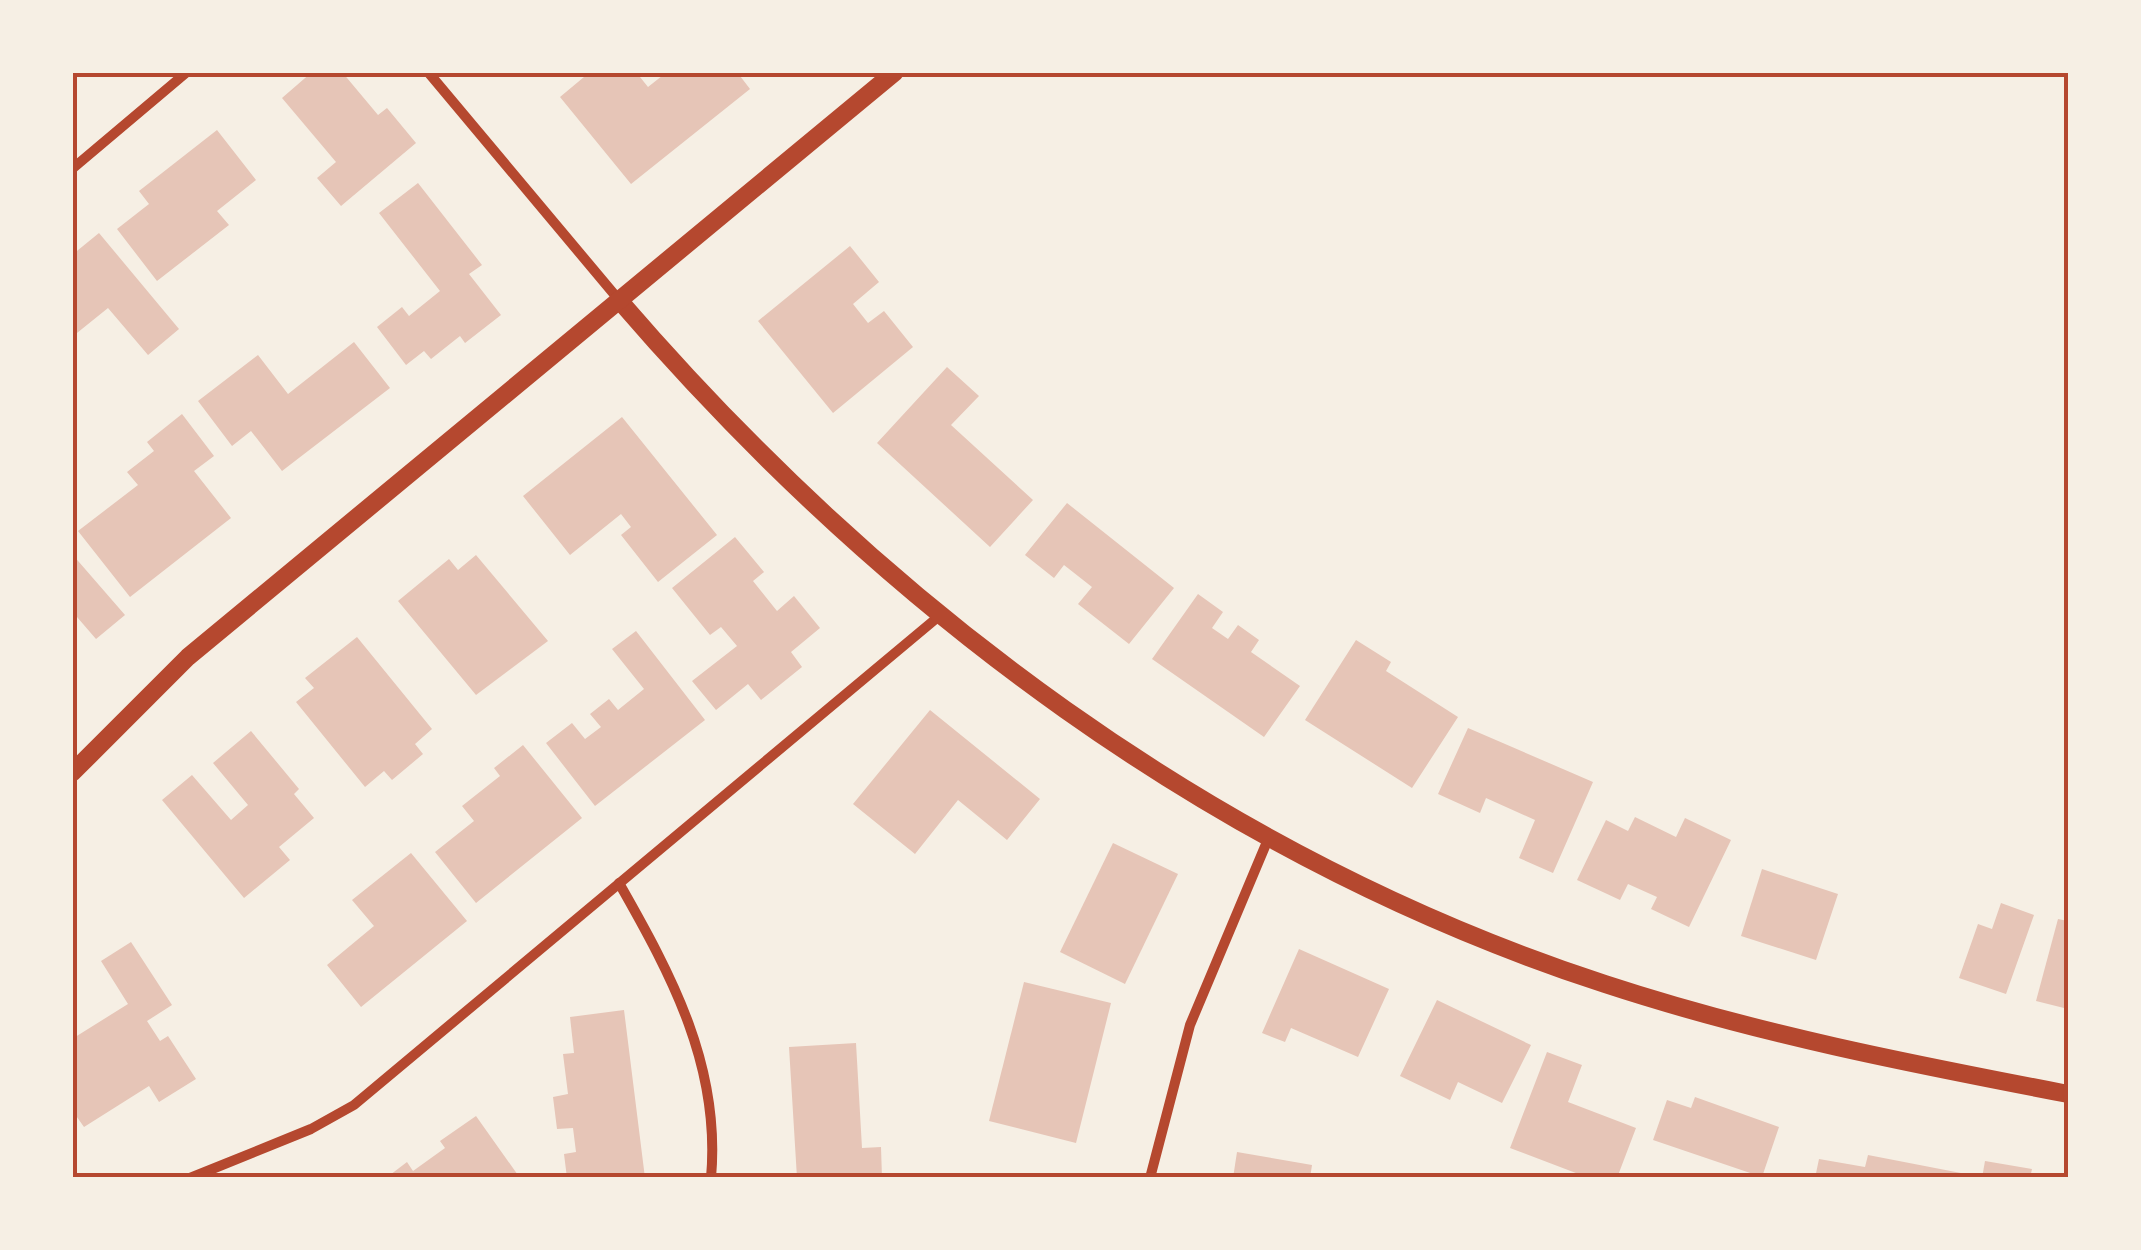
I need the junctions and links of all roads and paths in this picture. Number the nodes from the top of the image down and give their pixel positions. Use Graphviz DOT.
graph roads {
  1 [pos="187,72"];
  2 [pos="428,72"];
  3 [pos="895,72"];
  4 [pos="72,169"];
  5 [pos="619,300"];
  6 [pos="938,617"];
  7 [pos="72,773"];
  8 [pos="1269,837"];
  9 [pos="619,884"];
  10 [pos="2068,1094"];
  11 [pos="190,1178"];
  12 [pos="711,1178"];
  13 [pos="1150,1178"];
  1 -- 4 [label="street"];
  2 -- 5 [label="street"];
  3 -- 5 [label="street"];
  5 -- 6 [label="street"];
  5 -- 7 [label="street"];
  6 -- 8 [label="street"];
  6 -- 9 [label="street"];
  8 -- 10 [label="street"];
  8 -- 13 [label="street"];
  9 -- 11 [label="street"];
  9 -- 12 [label="street"];
}
